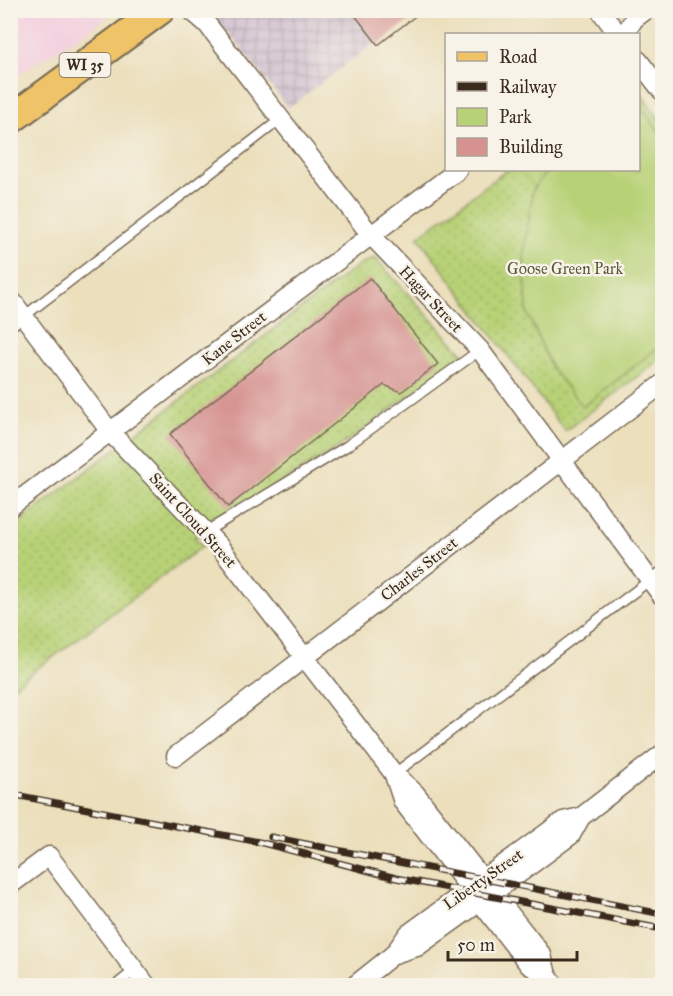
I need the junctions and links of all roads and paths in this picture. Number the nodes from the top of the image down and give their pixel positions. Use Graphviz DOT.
graph roads {
  1 [pos="160,10"];
  2 [pos="191,10"];
  3 [pos="600,10"];
  4 [pos="646,10"];
  5 [pos="617,33"];
  6 [pos="626,33"];
  7 [pos="640,61"];
  8 [pos="663,91"];
  9 [pos="281,119"];
  10 [pos="10,120"];
  11 [pos="457,171"];
  12 [pos="370,234"];
  13 [pos="10,298"];
  14 [pos="17,321"];
  15 [pos="480,350"];
  16 [pos="663,384"];
  17 [pos="111,433"];
  18 [pos="562,458"];
  19 [pos="10,507"];
  20 [pos="207,531"];
  21 [pos="657,576"];
  22 [pos="663,596"];
  23 [pos="305,657"];
  24 [pos="663,754"];
  25 [pos="176,756"];
  26 [pos="394,774"];
  27 [pos="10,885"];
  28 [pos="481,890"];
  29 [pos="135,970"];
  30 [pos="551,980"];
  31 [pos="115,986"];
  32 [pos="147,986"];
  33 [pos="354,986"];
  1 -- 10 [label="main road, WI 35"];
  2 -- 9 [label="street, Hagar Street"];
  3 -- 5 [label="street"];
  4 -- 6 [label="street"];
  7 -- 8 [label="street"];
  9 -- 12 [label="street, Hagar Street"];
  9 -- 14 [label="lane"];
  11 -- 12 [label="street, Kane Street"];
  12 -- 15 [label="street, Hagar Street"];
  12 -- 17 [label="street, Kane Street"];
  13 -- 14 [label="street, Saint Cloud Street"];
  14 -- 17 [label="street, Saint Cloud Street"];
  15 -- 18 [label="street, Hagar Street"];
  15 -- 20 [label="lane"];
  16 -- 18 [label="street, Charles Street"];
  17 -- 19 [label="street, Kane Street"];
  17 -- 20 [label="street, Saint Cloud Street"];
  18 -- 21 [label="street, Hagar Street"];
  18 -- 23 [label="street, Charles Street"];
  20 -- 23 [label="street, Saint Cloud Street"];
  21 -- 22 [label="street, Hagar Street"];
  21 -- 26 [label="lane"];
  23 -- 25 [label="street, Charles Street"];
  23 -- 26 [label="street, Saint Cloud Street"];
  24 -- 28 [label="street, Liberty Street"];
  26 -- 28 [label="street, Saint Cloud Street"];
  27 -- 29 [label="street"];
  28 -- 30 [label="street, Saint Cloud Street"];
  28 -- 33 [label="street, Liberty Street"];
  29 -- 31 [label="lane"];
  29 -- 32 [label="street"];
}
